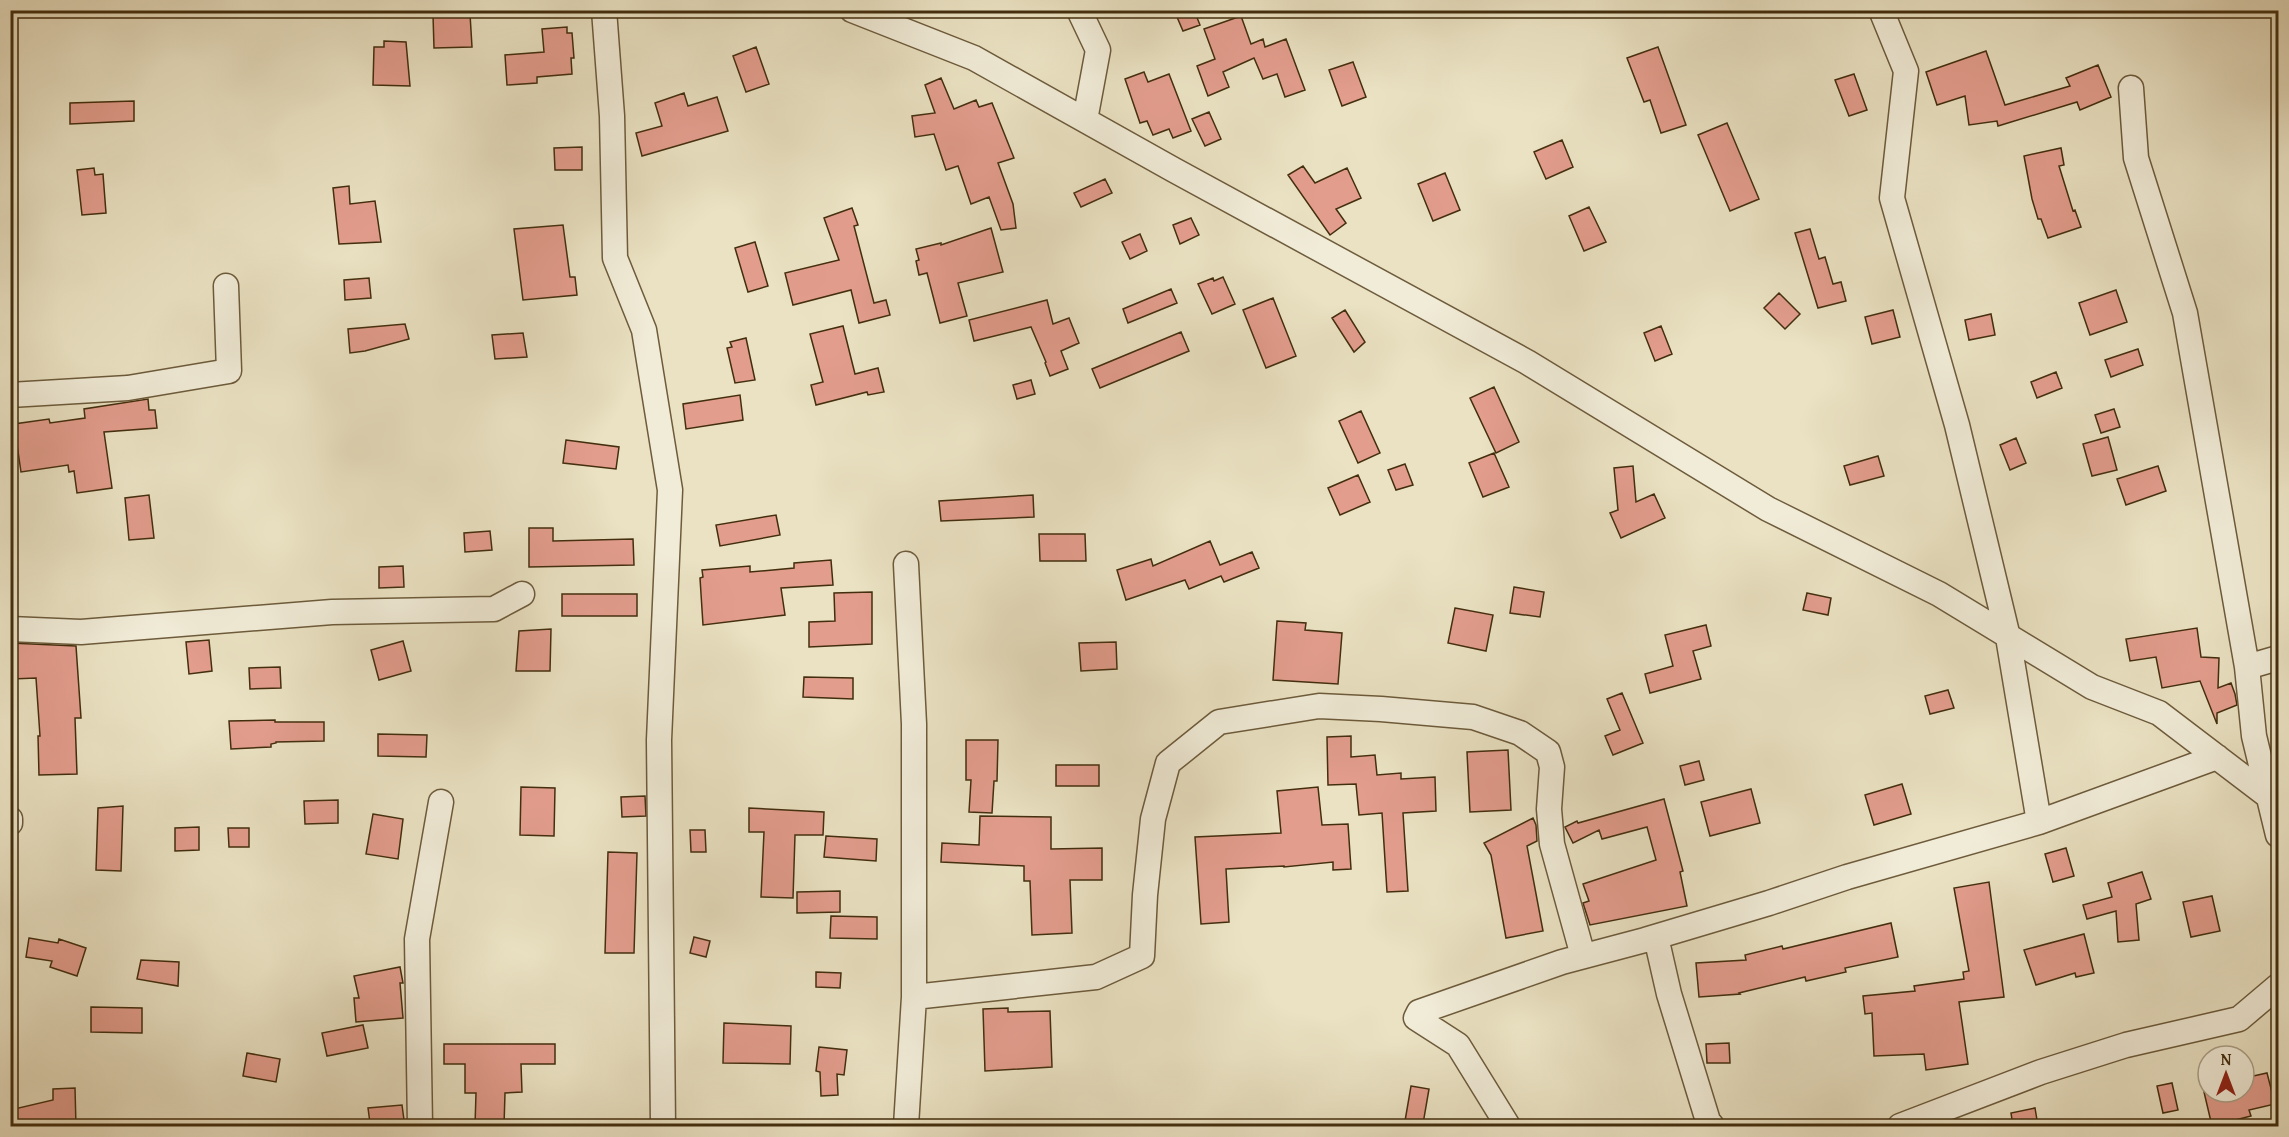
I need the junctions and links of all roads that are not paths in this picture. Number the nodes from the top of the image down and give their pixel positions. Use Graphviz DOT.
graph roads {
  1 [pos="604,10"];
  2 [pos="852,10"];
  3 [pos="1078,10"];
  4 [pos="1881,10"];
  5 [pos="2131,88"];
  6 [pos="1085,120"];
  7 [pos="226,286"];
  8 [pos="10,395"];
  9 [pos="906,564"];
  10 [pos="522,594"];
  11 [pos="10,630"];
  12 [pos="2007,637"];
  13 [pos="2278,658"];
  14 [pos="2247,667"];
  15 [pos="2217,758"];
  16 [pos="2273,799"];
  17 [pos="441,802"];
  18 [pos="2039,822"];
  19 [pos="2278,835"];
  20 [pos="1656,937"];
  21 [pos="1583,956"];
  22 [pos="2278,986"];
  23 [pos="914,997"];
  24 [pos="420,1126"];
  25 [pos="663,1126"];
  26 [pos="906,1126"];
  27 [pos="1508,1126"];
  28 [pos="1712,1126"];
  29 [pos="1900,1126"];
  1 -- 25 [label="street"];
  2 -- 6 [label="street"];
  3 -- 6 [label="street"];
  4 -- 12 [label="street"];
  5 -- 14 [label="street"];
  6 -- 12 [label="street"];
  7 -- 8 [label="street"];
  9 -- 23 [label="street"];
  10 -- 11 [label="street"];
  12 -- 15 [label="street"];
  12 -- 18 [label="street"];
  13 -- 14 [label="street"];
  14 -- 16 [label="street"];
  15 -- 16 [label="street"];
  15 -- 18 [label="street"];
  16 -- 19 [label="street"];
  17 -- 24 [label="street"];
  18 -- 20 [label="street"];
  20 -- 21 [label="street"];
  20 -- 28 [label="street"];
  21 -- 23 [label="street"];
  21 -- 27 [label="street"];
  22 -- 29 [label="street"];
  23 -- 26 [label="street"];
}
